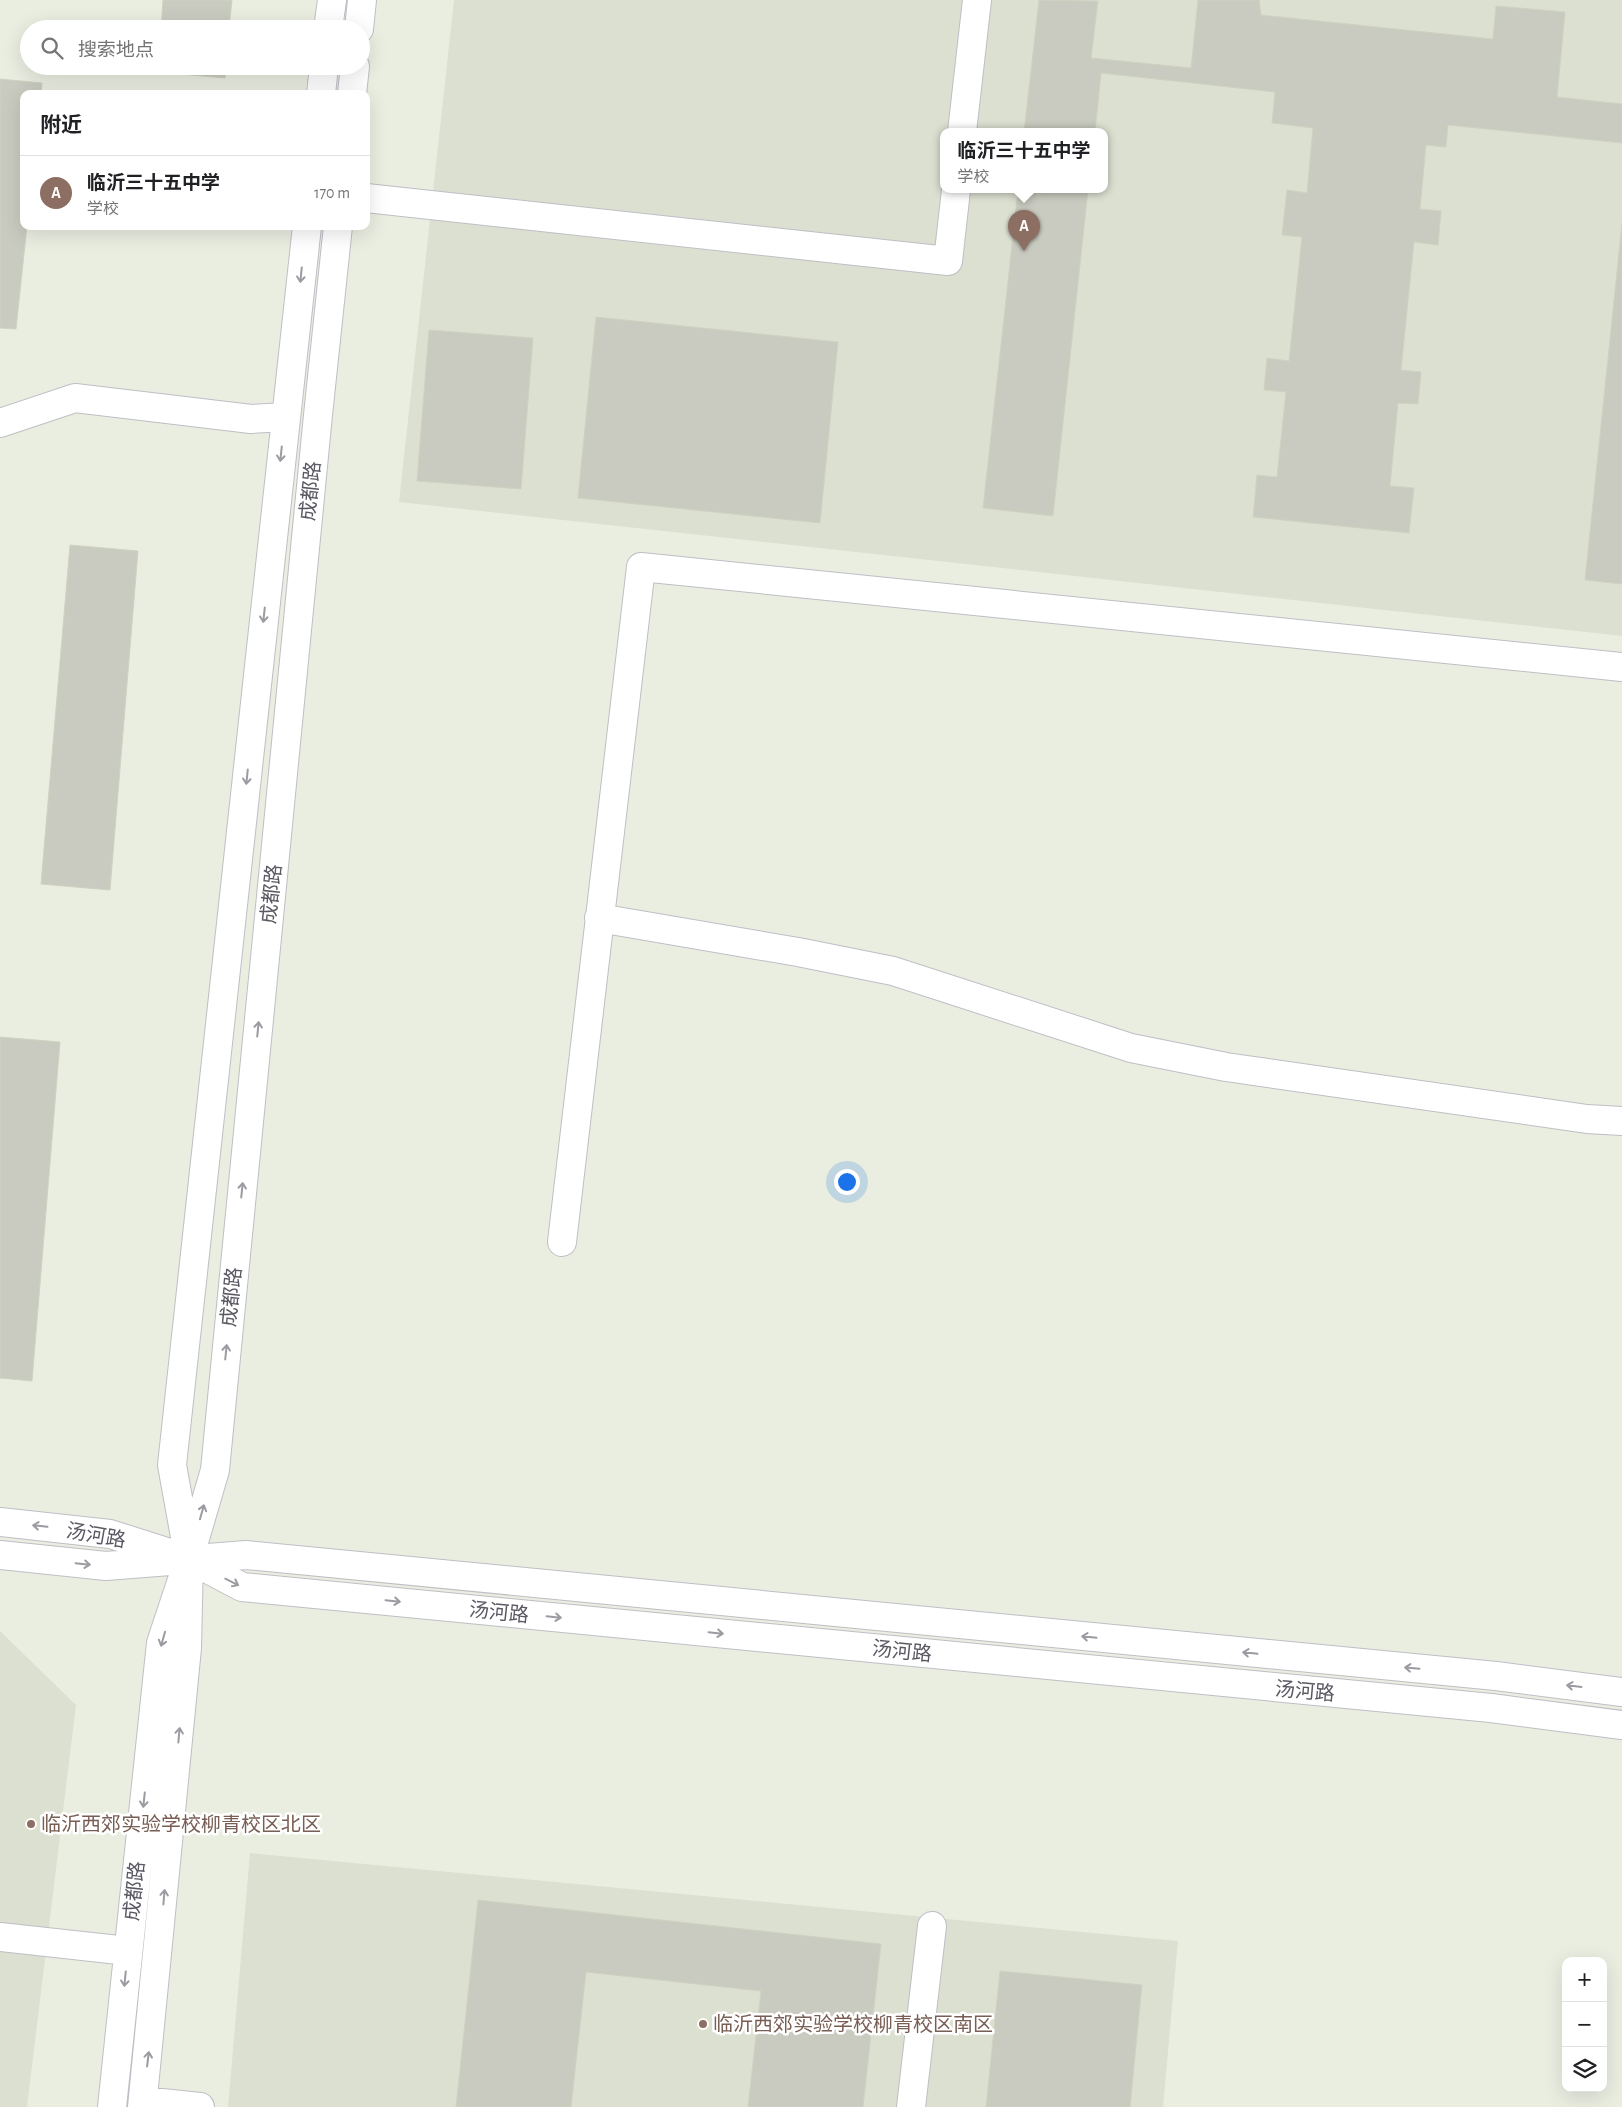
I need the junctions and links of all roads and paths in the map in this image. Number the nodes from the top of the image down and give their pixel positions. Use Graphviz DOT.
graph roads {
  1 [pos="332,0"];
  2 [pos="362,0"];
  3 [pos="977,0"];
  4 [pos="329,20"];
  5 [pos="360,20"];
  6 [pos="323,75"];
  7 [pos="354,75"];
  8 [pos="321,90"];
  9 [pos="352,90"];
  10 [pos="962,128"];
  11 [pos="956,193"];
  12 [pos="370,198"];
  13 [pos="307,230"];
  14 [pos="338,230"];
  15 [pos="285,417"];
  16 [pos="0,422"];
  17 [pos="1622,667"];
  18 [pos="599,918"];
  19 [pos="1622,1121"];
  20 [pos="562,1242"];
  21 [pos="0,1522"];
  22 [pos="0,1555"];
  23 [pos="189,1559"];
  24 [pos="1622,1692"];
  25 [pos="1622,1725"];
  26 [pos="932,1926"];
  27 [pos="0,1937"];
  28 [pos="128,1951"];
  29 [pos="143,2104"];
  30 [pos="112,2107"];
  31 [pos="200,2107"];
  32 [pos="911,2107"];
  1 -- 4 [label="street"];
  2 -- 5 [label="street"];
  3 -- 10 [label="street"];
  6 -- 8 [label="street"];
  7 -- 9 [label="street"];
  11 -- 12 [label="street"];
  13 -- 15 [label="street, 成都路, one-way"];
  23 -- 14 [label="street, 成都路, one-way"];
  15 -- 16 [label="street"];
  15 -- 23 [label="street, 成都路, one-way"];
  17 -- 18 [label="street"];
  18 -- 19 [label="street"];
  18 -- 20 [label="street"];
  23 -- 21 [label="street, 汤河路, one-way"];
  22 -- 23 [label="street, 汤河路, one-way"];
  24 -- 23 [label="street, 汤河路, one-way"];
  23 -- 25 [label="street, 汤河路, one-way"];
  23 -- 28 [label="street, 成都路, one-way"];
  29 -- 23 [label="street, 成都路, one-way"];
  26 -- 32 [label="street"];
  27 -- 28 [label="street"];
  28 -- 30 [label="street, 成都路, one-way"];
  29 -- 31 [label="street"];
}
